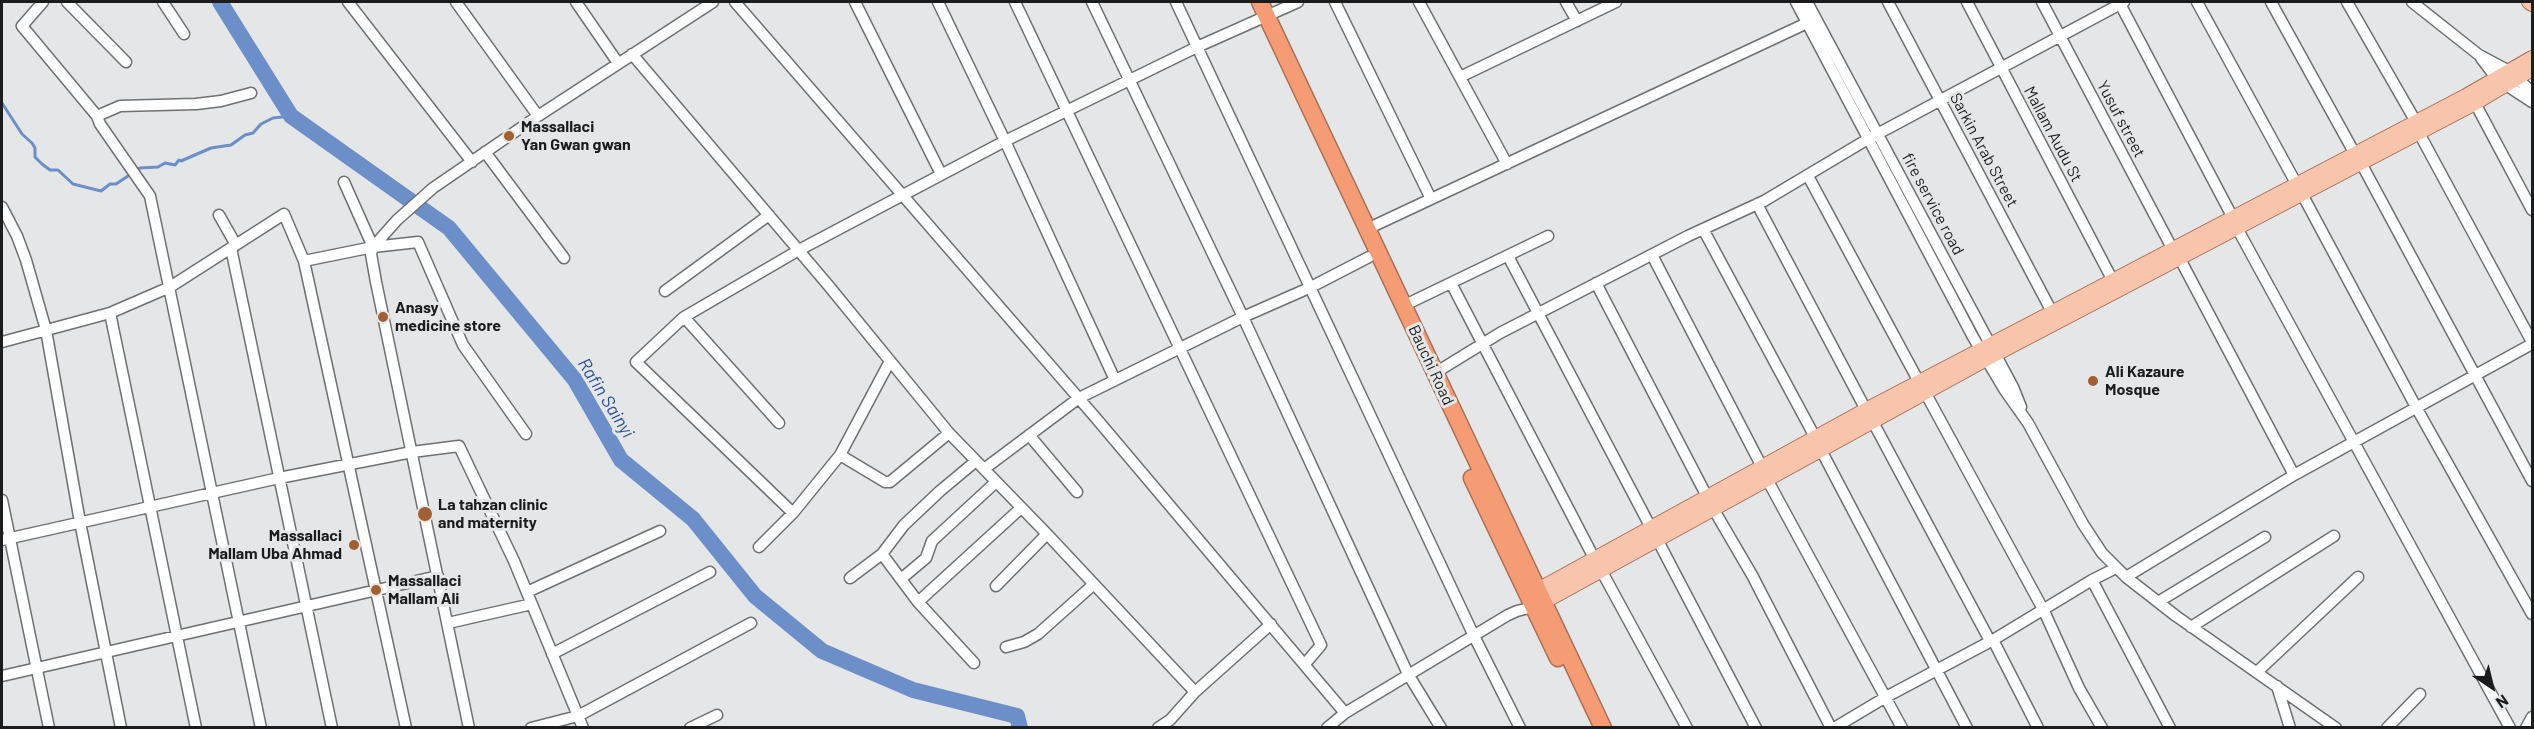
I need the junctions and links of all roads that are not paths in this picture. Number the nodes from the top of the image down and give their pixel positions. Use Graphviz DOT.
graph roads {
  1 [pos="43,2"];
  2 [pos="67,2"];
  3 [pos="163,2"];
  4 [pos="348,2"];
  5 [pos="456,2"];
  6 [pos="576,2"];
  7 [pos="713,2"];
  8 [pos="735,2"];
  9 [pos="855,2"];
  10 [pos="938,2"];
  11 [pos="1015,2"];
  12 [pos="1092,2"];
  13 [pos="1176,2"];
  14 [pos="1251,2"];
  15 [pos="1298,2"];
  16 [pos="1335,2"];
  17 [pos="1419,2"];
  18 [pos="1566,2"];
  19 [pos="1616,2"];
  20 [pos="1796,2"];
  21 [pos="1808,2"];
  22 [pos="1888,2"];
  23 [pos="1966,2"];
  24 [pos="2042,2"];
  25 [pos="2121,2"];
  26 [pos="2197,2"];
  27 [pos="2271,2"];
  28 [pos="2347,2"];
  29 [pos="2412,2"];
  30 [pos="1262,12"];
  31 [pos="1577,21"];
  32 [pos="1807,23"];
  33 [pos="184,34"];
  34 [pos="2060,36"];
  35 [pos="1197,47"];
  36 [pos="632,54"];
  37 [pos="2532,58"];
  38 [pos="126,62"];
  39 [pos="618,63"];
  40 [pos="2001,68"];
  41 [pos="2532,69"];
  42 [pos="1460,77"];
  43 [pos="2507,79"];
  44 [pos="1130,82"];
  45 [pos="2532,92"];
  46 [pos="251,93"];
  47 [pos="1941,100"];
  48 [pos="2532,102"];
  49 [pos="2475,103"];
  50 [pos="1067,111"];
  51 [pos="97,116"];
  52 [pos="538,116"];
  53 [pos="2418,127"];
  54 [pos="1873,136"];
  55 [pos="1005,141"];
  56 [pos="485,152"];
  57 [pos="2358,159"];
  58 [pos="472,162"];
  59 [pos="1507,164"];
  60 [pos="941,174"];
  61 [pos="1808,176"];
  62 [pos="344,183"];
  63 [pos="2299,189"];
  64 [pos="902,195"];
  65 [pos="1431,199"];
  66 [pos="1758,204"];
  67 [pos="2,207"];
  68 [pos="2532,210"];
  69 [pos="219,214"];
  70 [pos="769,215"];
  71 [pos="2235,223"];
  72 [pos="1367,229"];
  73 [pos="1703,229"];
  74 [pos="1548,236"];
  75 [pos="233,247"];
  76 [pos="373,247"];
  77 [pos="799,250"];
  78 [pos="2176,254"];
  79 [pos="1652,255"];
  80 [pos="1508,256"];
  81 [pos="1369,257"];
  82 [pos="564,258"];
  83 [pos="304,261"];
  84 [pos="2113,281"];
  85 [pos="1451,283"];
  86 [pos="1596,283"];
  87 [pos="170,287"];
  88 [pos="1309,288"];
  89 [pos="665,291"];
  90 [pos="1403,306"];
  91 [pos="2052,312"];
  92 [pos="110,313"];
  93 [pos="1538,313"];
  94 [pos="684,316"];
  95 [pos="1243,318"];
  96 [pos="46,330"];
  97 [pos="2,342"];
  98 [pos="2532,343"];
  99 [pos="1483,344"];
  100 [pos="1179,348"];
  101 [pos="1988,352"];
  102 [pos="890,361"];
  103 [pos="1435,373"];
  104 [pos="2474,375"];
  105 [pos="1115,380"];
  106 [pos="1923,388"];
  107 [pos="1079,398"];
  108 [pos="2416,407"];
  109 [pos="1870,416"];
  110 [pos="779,423"];
  111 [pos="950,433"];
  112 [pos="526,434"];
  113 [pos="1029,435"];
  114 [pos="2354,443"];
  115 [pos="1818,445"];
  116 [pos="412,452"];
  117 [pos="840,455"];
  118 [pos="347,465"];
  119 [pos="980,465"];
  120 [pos="1762,467"];
  121 [pos="2294,475"];
  122 [pos="279,478"];
  123 [pos="1768,480"];
  124 [pos="996,482"];
  125 [pos="2532,482"];
  126 [pos="1077,492"];
  127 [pos="212,494"];
  128 [pos="1707,496"];
  129 [pos="2,500"];
  130 [pos="150,508"];
  131 [pos="1021,508"];
  132 [pos="1714,510"];
  133 [pos="793,513"];
  134 [pos="80,522"];
  135 [pos="1650,526"];
  136 [pos="660,531"];
  137 [pos="1047,534"];
  138 [pos="2334,536"];
  139 [pos="2265,537"];
  140 [pos="5,539"];
  141 [pos="1657,539"];
  142 [pos="759,548"];
  143 [pos="882,554"];
  144 [pos="1598,564"];
  145 [pos="2116,568"];
  146 [pos="710,572"];
  147 [pos="438,576"];
  148 [pos="2126,577"];
  149 [pos="850,578"];
  150 [pos="2358,578"];
  151 [pos="901,579"];
  152 [pos="2092,580"];
  153 [pos="1094,584"];
  154 [pos="996,586"];
  155 [pos="376,590"];
  156 [pos="528,592"];
  157 [pos="1532,601"];
  158 [pos="918,602"];
  159 [pos="2158,602"];
  160 [pos="532,604"];
  161 [pos="306,606"];
  162 [pos="2044,611"];
  163 [pos="2532,614"];
  164 [pos="239,622"];
  165 [pos="751,622"];
  166 [pos="448,624"];
  167 [pos="1271,624"];
  168 [pos="2192,627"];
  169 [pos="1474,636"];
  170 [pos="177,637"];
  171 [pos="1991,641"];
  172 [pos="1006,647"];
  173 [pos="106,652"];
  174 [pos="552,654"];
  175 [pos="974,663"];
  176 [pos="1305,664"];
  177 [pos="36,667"];
  178 [pos="1938,669"];
  179 [pos="2257,672"];
  180 [pos="1408,674"];
  181 [pos="2,676"];
  182 [pos="2277,685"];
  183 [pos="1195,692"];
  184 [pos="2420,694"];
  185 [pos="1886,697"];
  186 [pos="1345,713"];
  187 [pos="717,715"];
  188 [pos="578,716"];
  189 [pos="2532,717"];
  190 [pos="50,728"];
  191 [pos="121,728"];
  192 [pos="196,728"];
  193 [pos="261,728"];
  194 [pos="332,728"];
  195 [pos="406,728"];
  196 [pos="469,728"];
  197 [pos="531,728"];
  198 [pos="583,728"];
  199 [pos="690,728"];
  200 [pos="1158,728"];
  201 [pos="1327,728"];
  202 [pos="1441,728"];
  203 [pos="1520,728"];
  204 [pos="1592,728"];
  205 [pos="1603,728"];
  206 [pos="1687,728"];
  207 [pos="1756,728"];
  208 [pos="1832,728"];
  209 [pos="1902,728"];
  210 [pos="1967,728"];
  211 [pos="2038,728"];
  212 [pos="2102,728"];
  213 [pos="2170,728"];
  214 [pos="2290,728"];
  215 [pos="2336,728"];
  216 [pos="2387,728"];
  217 [pos="2510,728"];
  218 [pos="2526,728"];
  1 -- 51 [label="street"];
  2 -- 38 [label="street"];
  3 -- 33 [label="street"];
  4 -- 58 [label="street"];
  5 -- 52 [label="street"];
  6 -- 39 [label="street"];
  7 -- 36 [label="street"];
  8 -- 64 [label="street"];
  9 -- 60 [label="street"];
  10 -- 55 [label="street"];
  11 -- 50 [label="street"];
  12 -- 44 [label="street"];
  13 -- 35 [label="street"];
  14 -- 30 [label="highway, Bauchi Road"];
  15 -- 30 [label="street"];
  16 -- 65 [label="street"];
  17 -- 42 [label="street"];
  18 -- 31 [label="street"];
  19 -- 31 [label="street"];
  20 -- 32 [label="street"];
  21 -- 54 [label="street, fire service road"];
  22 -- 47 [label="street, Sarkin Arab Street"];
  23 -- 40 [label="street, Mallam Audu St"];
  24 -- 34 [label="street, Yusuf street"];
  25 -- 34 [label="street"];
  25 -- 71 [label="street"];
  26 -- 63 [label="street"];
  27 -- 57 [label="street"];
  28 -- 53 [label="street"];
  29 -- 43 [label="street"];
  30 -- 35 [label="street"];
  30 -- 72 [label="highway, Bauchi Road"];
  30 -- 81 [label="highway, Bauchi Road"];
  31 -- 42 [label="street"];
  32 -- 54 [label="street"];
  32 -- 59 [label="street"];
  34 -- 40 [label="street"];
  34 -- 78 [label="street, Yusuf street"];
  35 -- 44 [label="street"];
  35 -- 88 [label="street"];
  36 -- 39 [label="street"];
  36 -- 70 [label="street"];
  37 -- 43 [label="main road"];
  39 -- 52 [label="street"];
  40 -- 47 [label="street"];
  40 -- 84 [label="street, Mallam Audu St"];
  41 -- 43 [label="main road"];
  42 -- 59 [label="street"];
  43 -- 45 [label="street"];
  43 -- 48 [label="street"];
  43 -- 49 [label="main road"];
  43 -- 53 [label="main road"];
  44 -- 50 [label="street"];
  44 -- 95 [label="street"];
  46 -- 51 [label="street"];
  47 -- 54 [label="street"];
  47 -- 91 [label="street, Sarkin Arab Street"];
  49 -- 53 [label="main road"];
  49 -- 68 [label="street"];
  50 -- 55 [label="street"];
  50 -- 100 [label="street"];
  51 -- 87 [label="street"];
  52 -- 56 [label="street"];
  53 -- 57 [label="main road"];
  53 -- 98 [label="street"];
  54 -- 61 [label="street"];
  54 -- 101 [label="street, fire service road"];
  55 -- 60 [label="street"];
  55 -- 105 [label="street"];
  56 -- 58 [label="street"];
  56 -- 82 [label="street"];
  57 -- 63 [label="main road"];
  57 -- 104 [label="street"];
  58 -- 76 [label="street"];
  59 -- 65 [label="street"];
  60 -- 64 [label="street"];
  61 -- 66 [label="street"];
  61 -- 106 [label="street"];
  62 -- 76 [label="street"];
  63 -- 71 [label="main road"];
  63 -- 108 [label="street"];
  64 -- 77 [label="street"];
  64 -- 107 [label="street"];
  65 -- 72 [label="street"];
  66 -- 73 [label="street"];
  66 -- 109 [label="street"];
  67 -- 96 [label="street"];
  69 -- 75 [label="street"];
  70 -- 77 [label="street"];
  70 -- 89 [label="street"];
  71 -- 78 [label="main road"];
  71 -- 114 [label="street"];
  72 -- 90 [label="highway, Bauchi Road"];
  73 -- 79 [label="street"];
  73 -- 115 [label="street"];
  74 -- 80 [label="street"];
  75 -- 83 [label="street"];
  75 -- 87 [label="street"];
  75 -- 122 [label="street"];
  76 -- 83 [label="street"];
  76 -- 112 [label="street"];
  76 -- 116 [label="street"];
  77 -- 94 [label="street"];
  77 -- 102 [label="street"];
  78 -- 84 [label="main road"];
  78 -- 101 [label="main road"];
  78 -- 121 [label="street, Yusuf street"];
  79 -- 86 [label="street"];
  79 -- 120 [label="street"];
  80 -- 85 [label="street"];
  80 -- 93 [label="street"];
  81 -- 88 [label="street"];
  81 -- 157 [label="highway, Bauchi Road"];
  83 -- 118 [label="street"];
  84 -- 91 [label="main road"];
  85 -- 90 [label="street"];
  85 -- 99 [label="street"];
  86 -- 93 [label="street"];
  86 -- 128 [label="street"];
  87 -- 92 [label="street"];
  87 -- 127 [label="street"];
  88 -- 95 [label="street"];
  88 -- 169 [label="street"];
  90 -- 103 [label="highway, Bauchi Road"];
  91 -- 101 [label="main road"];
  92 -- 96 [label="street"];
  92 -- 130 [label="street"];
  93 -- 99 [label="street"];
  93 -- 135 [label="street"];
  94 -- 110 [label="street"];
  94 -- 133 [label="street"];
  95 -- 100 [label="street"];
  95 -- 180 [label="street"];
  96 -- 97 [label="street"];
  96 -- 134 [label="street"];
  98 -- 104 [label="street"];
  99 -- 103 [label="street"];
  99 -- 144 [label="street"];
  100 -- 105 [label="street"];
  100 -- 176 [label="street"];
  101 -- 106 [label="main road"];
  101 -- 145 [label="street, fire service road"];
  102 -- 111 [label="street"];
  102 -- 117 [label="street"];
  103 -- 157 [label="highway, Bauchi Road"];
  104 -- 108 [label="street"];
  104 -- 125 [label="street"];
  105 -- 107 [label="street"];
  106 -- 109 [label="main road"];
  106 -- 162 [label="street"];
  107 -- 113 [label="street"];
  107 -- 167 [label="street"];
  108 -- 114 [label="street"];
  108 -- 163 [label="street"];
  109 -- 115 [label="main road"];
  109 -- 171 [label="street"];
  111 -- 117 [label="street"];
  111 -- 119 [label="street"];
  113 -- 119 [label="street"];
  113 -- 126 [label="street"];
  114 -- 121 [label="street"];
  114 -- 217 [label="street"];
  115 -- 120 [label="main road"];
  115 -- 123 [label="main road"];
  115 -- 178 [label="street"];
  116 -- 118 [label="street"];
  116 -- 147 [label="street"];
  116 -- 156 [label="street"];
  117 -- 133 [label="street"];
  118 -- 122 [label="street"];
  118 -- 155 [label="street"];
  119 -- 124 [label="street"];
  119 -- 143 [label="street"];
  120 -- 128 [label="main road"];
  121 -- 148 [label="street"];
  122 -- 127 [label="street"];
  122 -- 161 [label="street"];
  123 -- 132 [label="main road"];
  123 -- 185 [label="street"];
  124 -- 131 [label="street"];
  124 -- 151 [label="street"];
  127 -- 130 [label="street"];
  127 -- 164 [label="street"];
  128 -- 132 [label="street"];
  128 -- 135 [label="main road"];
  129 -- 140 [label="street"];
  130 -- 134 [label="street"];
  130 -- 170 [label="street"];
  131 -- 137 [label="street"];
  131 -- 158 [label="street"];
  132 -- 141 [label="main road"];
  132 -- 208 [label="street"];
  133 -- 142 [label="street"];
  134 -- 140 [label="street"];
  134 -- 173 [label="street"];
  135 -- 144 [label="main road"];
  136 -- 156 [label="street"];
  137 -- 153 [label="street"];
  137 -- 154 [label="street"];
  138 -- 168 [label="street"];
  139 -- 159 [label="street"];
  140 -- 177 [label="street"];
  141 -- 144 [label="main road"];
  141 -- 207 [label="street"];
  143 -- 149 [label="street"];
  143 -- 151 [label="street"];
  144 -- 157 [label="main road"];
  144 -- 206 [label="street"];
  145 -- 148 [label="street, fire service road"];
  145 -- 152 [label="street"];
  146 -- 174 [label="street"];
  147 -- 155 [label="street"];
  147 -- 166 [label="street"];
  148 -- 159 [label="street, fire service road"];
  150 -- 179 [label="street"];
  151 -- 158 [label="street"];
  152 -- 162 [label="street"];
  152 -- 213 [label="street"];
  153 -- 172 [label="street"];
  153 -- 183 [label="street"];
  155 -- 161 [label="street"];
  155 -- 195 [label="street"];
  156 -- 160 [label="street"];
  157 -- 169 [label="street"];
  157 -- 204 [label="highway, Bauchi Road"];
  157 -- 205 [label="highway, Bauchi Road"];
  158 -- 175 [label="street"];
  159 -- 168 [label="street, fire service road"];
  160 -- 166 [label="street"];
  160 -- 174 [label="street"];
  161 -- 164 [label="street"];
  161 -- 194 [label="street"];
  162 -- 171 [label="street"];
  162 -- 212 [label="street"];
  164 -- 170 [label="street"];
  164 -- 193 [label="street"];
  165 -- 188 [label="street"];
  166 -- 196 [label="street"];
  167 -- 176 [label="street"];
  167 -- 183 [label="street"];
  168 -- 179 [label="street, fire service road"];
  169 -- 180 [label="street"];
  169 -- 203 [label="street"];
  170 -- 173 [label="street"];
  170 -- 192 [label="street"];
  171 -- 178 [label="street"];
  171 -- 211 [label="street"];
  173 -- 177 [label="street"];
  173 -- 191 [label="street"];
  174 -- 188 [label="street"];
  176 -- 186 [label="street"];
  177 -- 181 [label="street"];
  177 -- 190 [label="street"];
  178 -- 185 [label="street"];
  178 -- 210 [label="street"];
  179 -- 182 [label="street, fire service road"];
  180 -- 186 [label="street"];
  180 -- 202 [label="street"];
  182 -- 214 [label="street"];
  182 -- 215 [label="street, fire service road"];
  183 -- 200 [label="street"];
  184 -- 216 [label="street"];
  185 -- 208 [label="street"];
  185 -- 209 [label="street"];
  186 -- 201 [label="street"];
  187 -- 199 [label="street"];
  188 -- 197 [label="street"];
  188 -- 198 [label="street"];
  189 -- 218 [label="street"];
}
